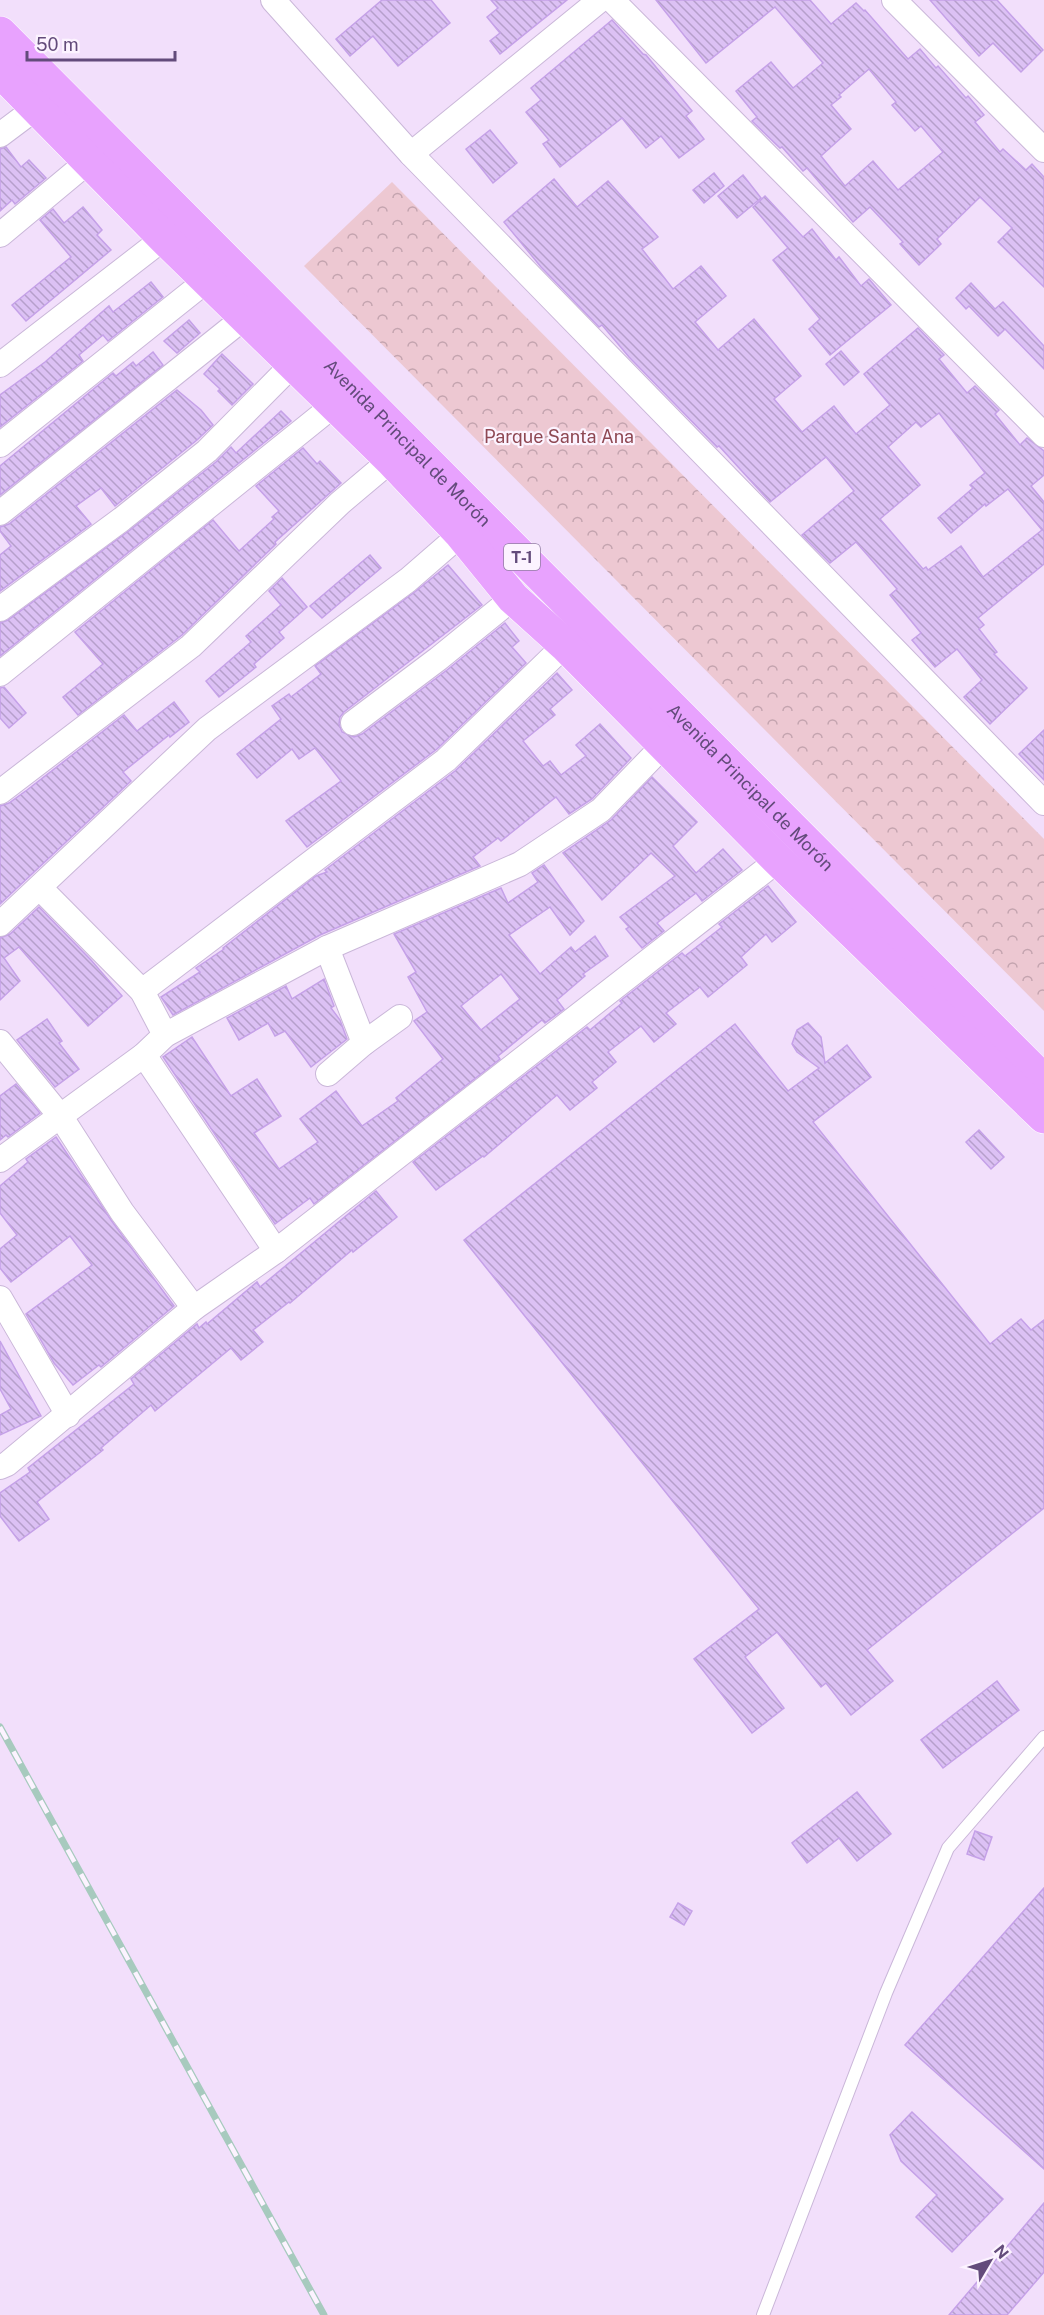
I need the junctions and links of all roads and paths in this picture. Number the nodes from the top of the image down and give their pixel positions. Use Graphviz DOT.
graph roads {
  1 [pos="273,0"];
  2 [pos="600,0"];
  3 [pos="612,0"];
  4 [pos="894,0"];
  5 [pos="0,33"];
  6 [pos="0,71"];
  7 [pos="36,108"];
  8 [pos="0,135"];
  9 [pos="1044,150"];
  10 [pos="411,154"];
  11 [pos="90,160"];
  12 [pos="0,235"];
  13 [pos="164,238"];
  14 [pos="207,279"];
  15 [pos="245,317"];
  16 [pos="293,364"];
  17 [pos="0,365"];
  18 [pos="334,405"];
  19 [pos="1044,435"];
  20 [pos="0,445"];
  21 [pos="391,460"];
  22 [pos="0,513"];
  23 [pos="462,534"];
  24 [pos="513,598"];
  25 [pos="0,609"];
  26 [pos="565,645"];
  27 [pos="0,674"];
  28 [pos="353,723"];
  29 [pos="664,745"];
  30 [pos="0,792"];
  31 [pos="1044,803"];
  32 [pos="778,860"];
  33 [pos="40,888"];
  34 [pos="0,924"];
  35 [pos="327,948"];
  36 [pos="142,991"];
  37 [pos="400,1017"];
  38 [pos="165,1035"];
  39 [pos="0,1042"];
  40 [pos="364,1043"];
  41 [pos="144,1054"];
  42 [pos="328,1074"];
  43 [pos="1044,1081"];
  44 [pos="61,1117"];
  45 [pos="1044,1118"];
  46 [pos="0,1160"];
  47 [pos="276,1251"];
  48 [pos="0,1298"];
  49 [pos="194,1308"];
  50 [pos="69,1415"];
  51 [pos="0,1467"];
  52 [pos="1044,1737"];
  53 [pos="763,2315"];
  1 -- 10 [label="street"];
  2 -- 10 [label="street"];
  3 -- 19 [label="street"];
  4 -- 9 [label="street"];
  5 -- 43 [label="main road, Avenida Principal de Morón / T-1"];
  6 -- 7 [label="main road, Avenida Principal de Morón / T-1"];
  7 -- 8 [label="street"];
  7 -- 11 [label="main road, Avenida Principal de Morón / T-1"];
  10 -- 31 [label="street"];
  11 -- 12 [label="street"];
  11 -- 13 [label="main road, Avenida Principal de Morón / T-1"];
  13 -- 14 [label="main road, Avenida Principal de Morón / T-1"];
  13 -- 17 [label="street"];
  14 -- 15 [label="main road, Avenida Principal de Morón / T-1"];
  14 -- 20 [label="street"];
  15 -- 16 [label="main road, Avenida Principal de Morón / T-1"];
  15 -- 22 [label="street"];
  16 -- 18 [label="main road, Avenida Principal de Morón / T-1"];
  16 -- 25 [label="street"];
  18 -- 21 [label="main road, Avenida Principal de Morón / T-1"];
  18 -- 27 [label="street"];
  21 -- 23 [label="main road, Avenida Principal de Morón / T-1"];
  21 -- 30 [label="street"];
  23 -- 24 [label="main road, Avenida Principal de Morón / T-1"];
  23 -- 33 [label="street"];
  24 -- 26 [label="main road, Avenida Principal de Morón / T-1"];
  24 -- 28 [label="street"];
  26 -- 29 [label="main road, Avenida Principal de Morón / T-1"];
  26 -- 36 [label="street"];
  29 -- 32 [label="main road, Avenida Principal de Morón / T-1"];
  29 -- 35 [label="street"];
  32 -- 45 [label="main road, Avenida Principal de Morón / T-1"];
  32 -- 47 [label="street"];
  33 -- 34 [label="street"];
  33 -- 36 [label="street"];
  35 -- 38 [label="street"];
  35 -- 40 [label="street"];
  36 -- 38 [label="street"];
  37 -- 40 [label="street"];
  38 -- 41 [label="street"];
  39 -- 44 [label="street"];
  40 -- 42 [label="street"];
  41 -- 44 [label="street"];
  41 -- 47 [label="street"];
  44 -- 46 [label="street"];
  44 -- 49 [label="street"];
  47 -- 49 [label="street"];
  48 -- 50 [label="street"];
  49 -- 50 [label="street"];
  50 -- 51 [label="street"];
  52 -- 53 [label="lane"];
}
